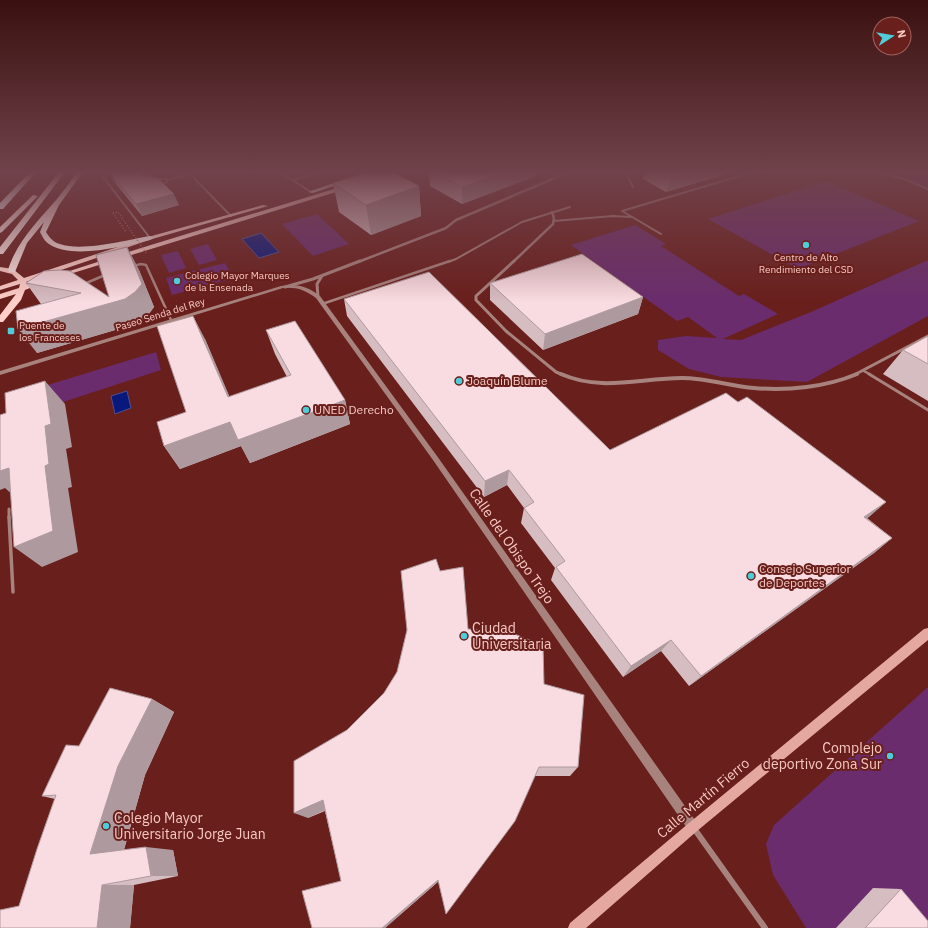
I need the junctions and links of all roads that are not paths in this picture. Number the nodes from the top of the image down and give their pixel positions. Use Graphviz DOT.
graph roads {
  1 [pos="16,215"];
  2 [pos="28,215"];
  3 [pos="35,215"];
  4 [pos="46,215"];
  5 [pos="51,215"];
  6 [pos="133,215"];
  7 [pos="256,215"];
  8 [pos="467,215"];
  9 [pos="542,215"];
  10 [pos="553,215"];
  11 [pos="629,215"];
  12 [pos="231,216"];
  13 [pos="632,217"];
  14 [pos="553,221"];
  15 [pos="0,231"];
  16 [pos="661,234"];
  17 [pos="150,238"];
  18 [pos="11,239"];
  19 [pos="0,252"];
  20 [pos="128,268"];
  21 [pos="0,269"];
  22 [pos="12,270"];
  23 [pos="108,273"];
  24 [pos="322,276"];
  25 [pos="22,280"];
  26 [pos="78,286"];
  27 [pos="283,287"];
  28 [pos="0,288"];
  29 [pos="22,288"];
  30 [pos="0,297"];
  31 [pos="320,300"];
  32 [pos="0,320"];
  33 [pos="171,320"];
  34 [pos="928,336"];
  35 [pos="864,371"];
  36 [pos="0,373"];
  37 [pos="928,410"];
  38 [pos="9,509"];
  39 [pos="13,592"];
  40 [pos="928,633"];
  41 [pos="693,827"];
  42 [pos="575,928"];
  43 [pos="765,928"];
  1 -- 15 [label="highway"];
  2 -- 18 [label="highway"];
  3 -- 18 [label="highway"];
  4 -- 22 [label="highway"];
  5 -- 17 [label="highway"];
  6 -- 17 [label="lane"];
  7 -- 29 [label="main road"];
  8 -- 24 [label="street, Paseo Senda del Rey"];
  9 -- 31 [label="lane"];
  10 -- 14 [label="street"];
  11 -- 13 [label="lane"];
  12 -- 17 [label="main road"];
  13 -- 14 [label="lane"];
  13 -- 16 [label="lane"];
  14 -- 35 [label="street"];
  17 -- 25 [label="main road"];
  18 -- 19 [label="highway"];
  20 -- 33 [label="lane"];
  21 -- 22 [label="main road"];
  22 -- 25 [label="main road"];
  23 -- 26 [label="lane"];
  24 -- 27 [label="street, Paseo Senda del Rey"];
  24 -- 31 [label="street"];
  25 -- 28 [label="main road"];
  25 -- 29 [label="main road"];
  27 -- 31 [label="street, Calle del Obispo Trejo"];
  27 -- 33 [label="street, Paseo Senda del Rey"];
  29 -- 30 [label="main road"];
  29 -- 32 [label="main road"];
  31 -- 41 [label="street, Calle del Obispo Trejo"];
  33 -- 36 [label="street, Paseo Senda del Rey"];
  34 -- 35 [label="street"];
  35 -- 37 [label="lane"];
  38 -- 39 [label="lane"];
  40 -- 41 [label="main road, Calle Martín Fierro"];
  41 -- 42 [label="main road, Calle Martín Fierro"];
  41 -- 43 [label="street, Calle del Obispo Trejo"];
}
